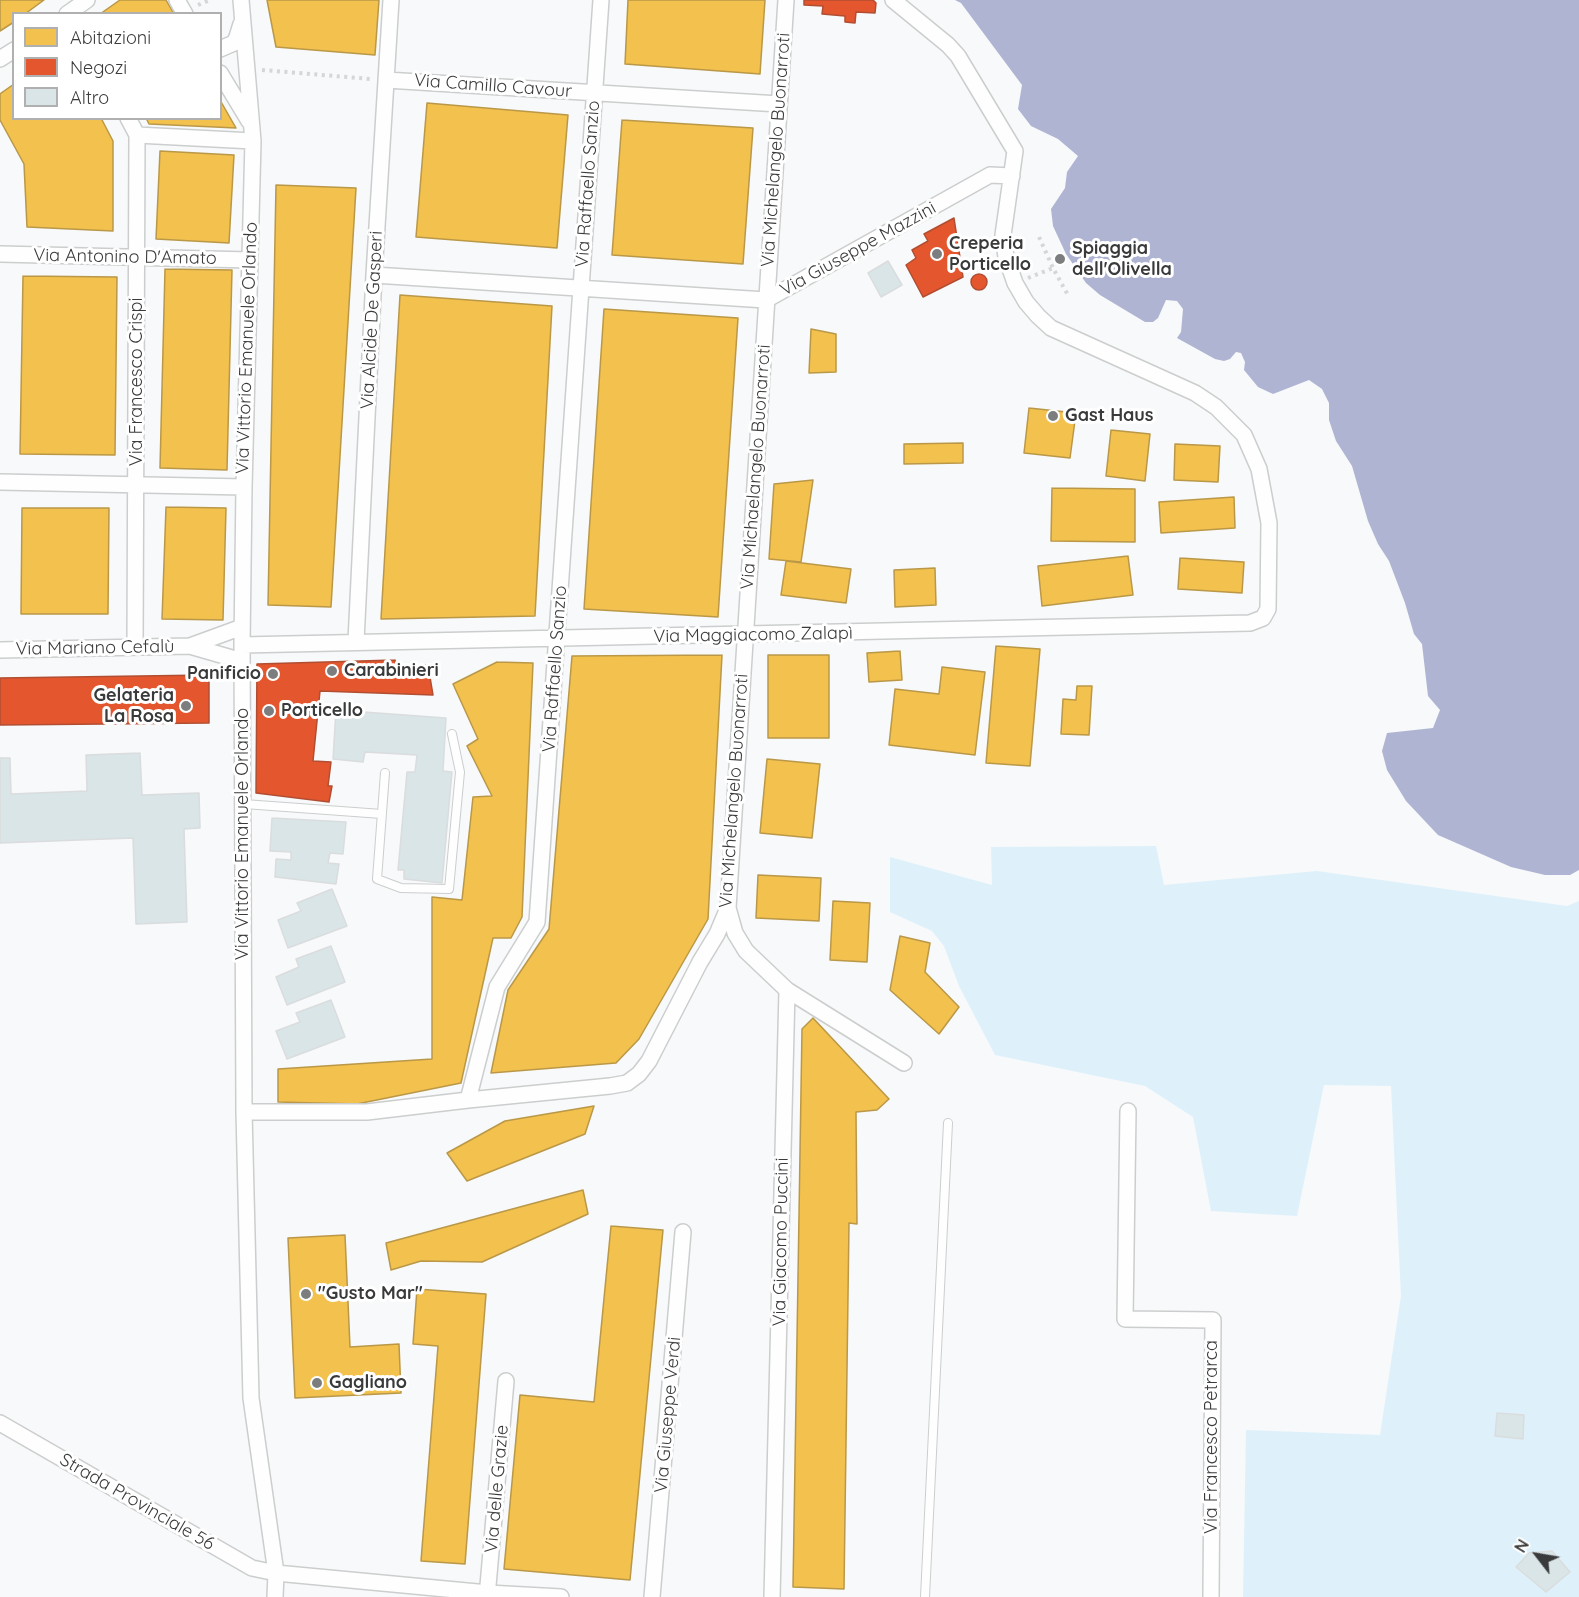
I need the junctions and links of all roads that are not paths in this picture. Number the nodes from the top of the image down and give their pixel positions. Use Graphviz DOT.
graph roads {
  1 [pos="87,0"];
  2 [pos="241,0"];
  3 [pos="391,0"];
  4 [pos="602,0"];
  5 [pos="786,0"];
  6 [pos="893,0"];
  7 [pos="69,9"];
  8 [pos="242,18"];
  9 [pos="222,48"];
  10 [pos="222,76"];
  11 [pos="386,80"];
  12 [pos="594,93"];
  13 [pos="780,104"];
  14 [pos="129,120"];
  15 [pos="250,124"];
  16 [pos="137,135"];
  17 [pos="253,141"];
  18 [pos="1012,176"];
  19 [pos="0,254"];
  20 [pos="138,258"];
  21 [pos="250,260"];
  22 [pos="374,275"];
  23 [pos="581,288"];
  24 [pos="766,300"];
  25 [pos="0,482"];
  26 [pos="136,484"];
  27 [pos="244,487"];
  28 [pos="243,627"];
  29 [pos="746,635"];
  30 [pos="557,639"];
  31 [pos="356,641"];
  32 [pos="242,645"];
  33 [pos="190,646"];
  34 [pos="135,647"];
  35 [pos="0,650"];
  36 [pos="242,661"];
  37 [pos="452,734"];
  38 [pos="384,773"];
  39 [pos="244,804"];
  40 [pos="382,814"];
  41 [pos="728,908"];
  42 [pos="787,990"];
  43 [pos="904,1063"];
  44 [pos="468,1100"];
  45 [pos="1128,1111"];
  46 [pos="244,1112"];
  47 [pos="948,1123"];
  48 [pos="683,1232"];
  49 [pos="506,1381"];
  50 [pos="0,1423"];
  51 [pos="276,1573"];
  52 [pos="488,1595"];
  53 [pos="275,1597"];
  54 [pos="561,1597"];
  55 [pos="652,1597"];
  56 [pos="772,1597"];
  57 [pos="925,1597"];
  58 [pos="1211,1597"];
  1 -- 7 [label="street"];
  2 -- 8 [label="street, Via Vittorio Emanuele Orlando"];
  3 -- 11 [label="street, Via Alcide De Gasperi"];
  4 -- 12 [label="street, Via Raffaello Sanzio"];
  5 -- 13 [label="street, Via Michelangelo Buonarroti"];
  6 -- 18 [label="street"];
  8 -- 9 [label="street"];
  8 -- 15 [label="street, Via Vittorio Emanuele Orlando"];
  10 -- 15 [label="street"];
  11 -- 12 [label="street, Via Camillo Cavour"];
  11 -- 22 [label="street, Via Alcide De Gasperi"];
  12 -- 13 [label="street, Via Camillo Cavour"];
  12 -- 23 [label="street, Via Raffaello Sanzio"];
  13 -- 24 [label="street, Via Michelangelo Buonarroti"];
  14 -- 16 [label="street, Via Francesco Crispi"];
  15 -- 17 [label="street, Via Vittorio Emanuele Orlando"];
  16 -- 17 [label="street"];
  16 -- 20 [label="street, Via Francesco Crispi"];
  17 -- 21 [label="street, Via Vittorio Emanuele Orlando"];
  18 -- 24 [label="street, Via Giuseppe Mazzini"];
  18 -- 29 [label="street, Via Maggiacomo Zalapì"];
  19 -- 20 [label="street, Via Antonino D'Amato"];
  20 -- 21 [label="street, Via Antonino D'Amato"];
  20 -- 26 [label="street, Via Francesco Crispi"];
  21 -- 27 [label="street, Via Vittorio Emanuele Orlando"];
  22 -- 23 [label="street, Via Giuseppe Mazzini"];
  22 -- 31 [label="street, Via Alcide De Gasperi"];
  23 -- 24 [label="street, Via Giuseppe Mazzini"];
  23 -- 30 [label="street, Via Raffaello Sanzio"];
  24 -- 29 [label="street, Via Michaelangelo Buonarroti"];
  25 -- 26 [label="street"];
  26 -- 27 [label="street"];
  26 -- 34 [label="street, Via Francesco Crispi"];
  27 -- 28 [label="street, Via Vittorio Emanuele Orlando"];
  28 -- 32 [label="street, Via Vittorio Emanuele Orlando"];
  28 -- 33 [label="street, Via Mariano Cefalù"];
  29 -- 30 [label="street, Via Maggiacomo Zalapì"];
  29 -- 41 [label="street, Via Michelangelo Buonarroti"];
  30 -- 31 [label="street, Via Maggiacomo Zalapì"];
  30 -- 44 [label="street, Via Raffaello Sanzio"];
  31 -- 32 [label="street, Via Maggiacomo Zalapì"];
  32 -- 36 [label="street, Via Vittorio Emanuele Orlando"];
  33 -- 34 [label="street, Via Mariano Cefalù"];
  33 -- 36 [label="street, Via Mariano Cefalù"];
  34 -- 35 [label="street, Via Mariano Cefalù"];
  36 -- 39 [label="street, Via Vittorio Emanuele Orlando"];
  37 -- 40 [label="lane"];
  38 -- 40 [label="lane"];
  39 -- 40 [label="lane"];
  39 -- 46 [label="street, Via Vittorio Emanuele Orlando"];
  41 -- 42 [label="street"];
  41 -- 44 [label="street, Via Michelangelo Buonarroti"];
  42 -- 43 [label="street"];
  42 -- 56 [label="street, Via Giacomo Puccini"];
  44 -- 46 [label="street"];
  45 -- 58 [label="street, Via Francesco Petrarca"];
  46 -- 51 [label="street, Via Vittorio Emanuele Orlando"];
  47 -- 57 [label="lane"];
  48 -- 55 [label="street, Via Giuseppe Verdi"];
  49 -- 52 [label="street, Via delle Grazie"];
  50 -- 51 [label="street, Strada Provinciale 56"];
  51 -- 52 [label="street, Strada Provinciale 56"];
  51 -- 53 [label="street, Via Vittorio Emanuele Orlando"];
  52 -- 54 [label="street, Strada Provinciale 56"];
}
